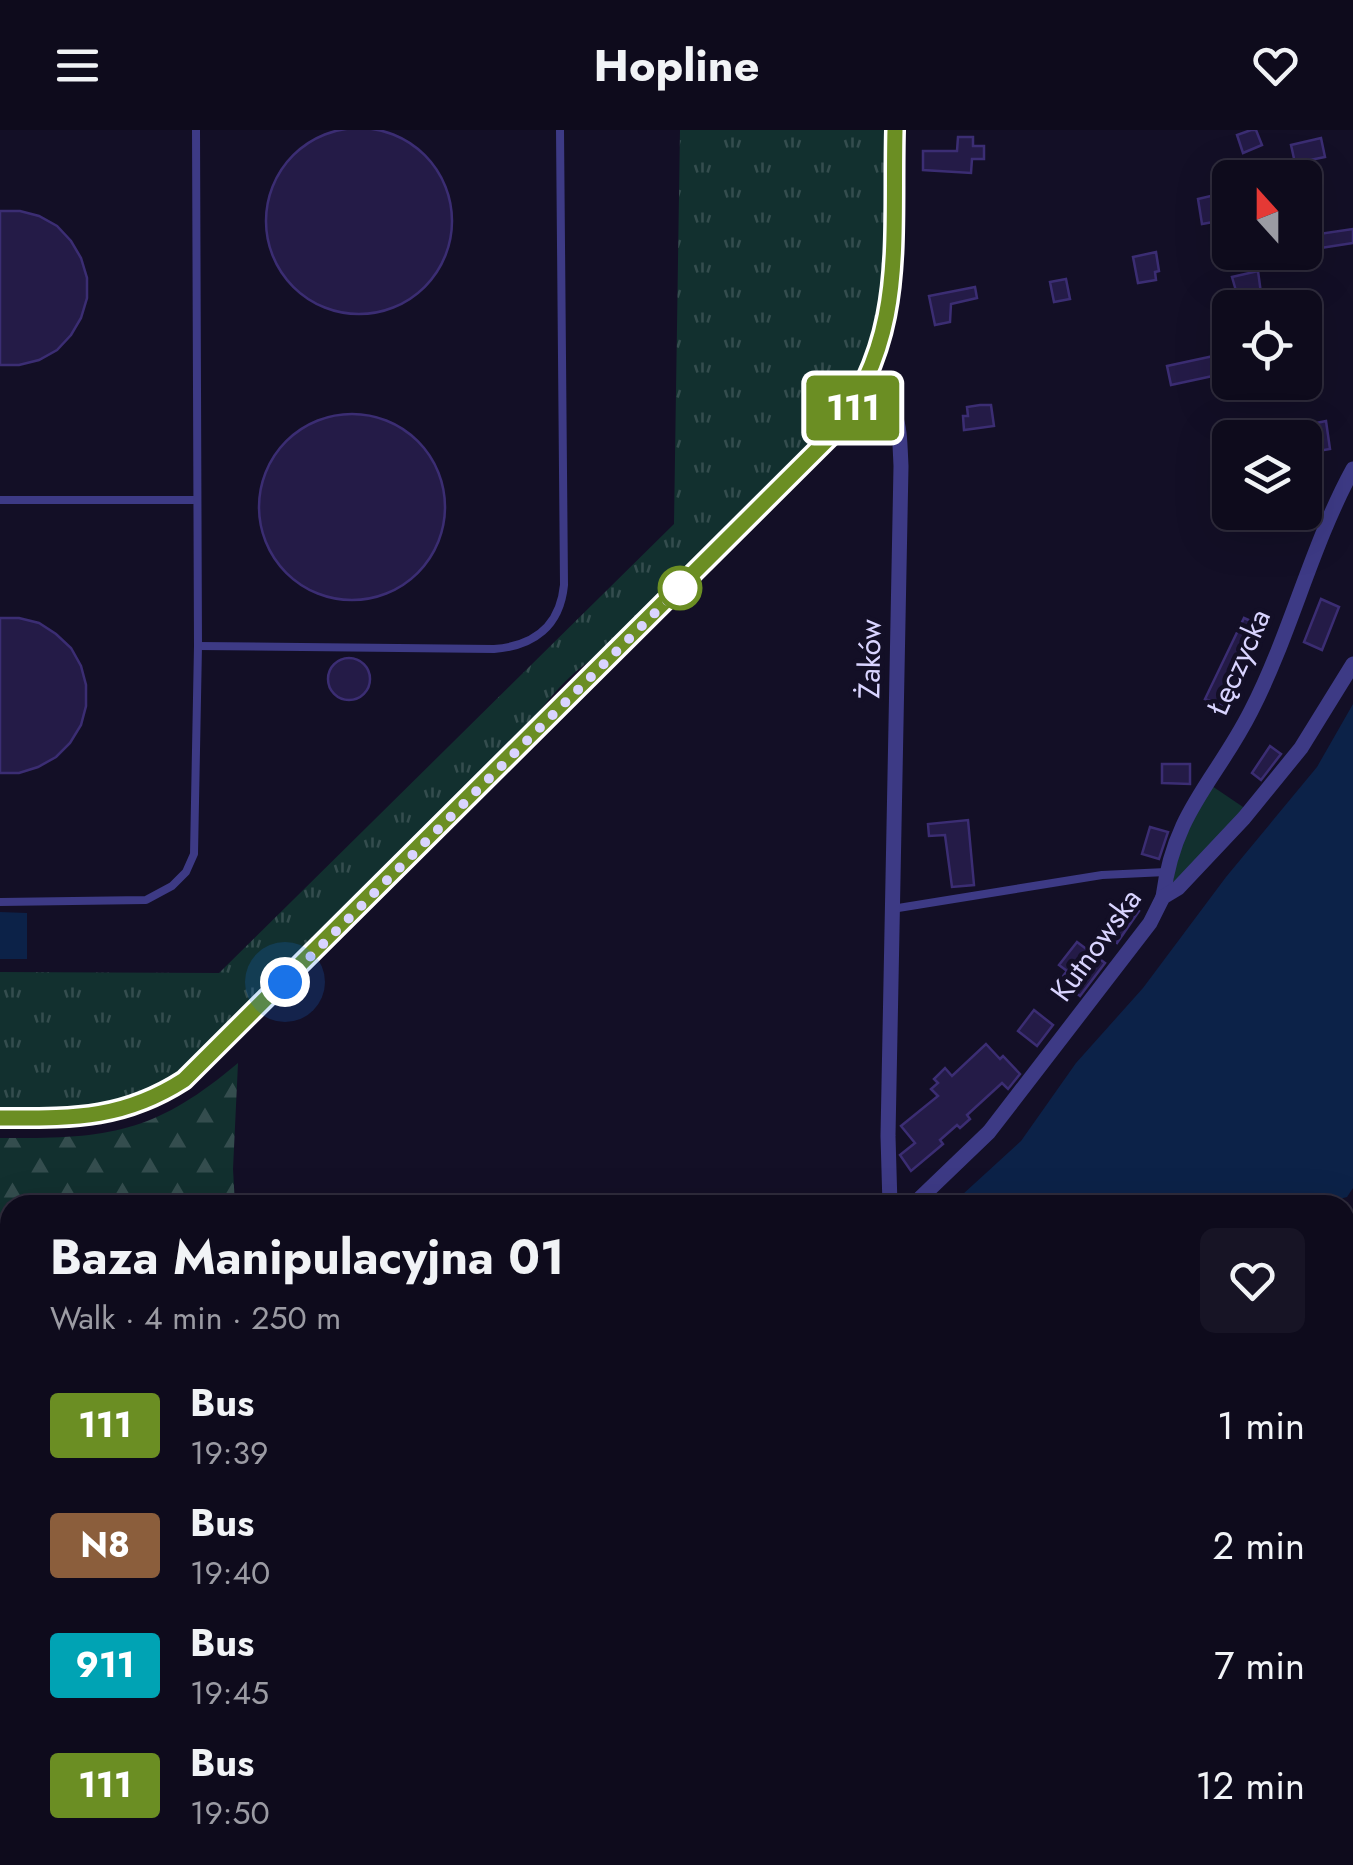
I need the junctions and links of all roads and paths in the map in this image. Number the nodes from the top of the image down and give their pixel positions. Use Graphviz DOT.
graph roads {
  1 [pos="196,130"];
  2 [pos="560,130"];
  3 [pos="895,130"];
  4 [pos="868,381"];
  5 [pos="1353,469"];
  6 [pos="0,500"];
  7 [pos="196,500"];
  8 [pos="198,646"];
  9 [pos="1353,664"];
  10 [pos="1166,872"];
  11 [pos="1163,897"];
  12 [pos="0,902"];
  13 [pos="892,909"];
  14 [pos="0,1118"];
  15 [pos="890,1195"];
  16 [pos="923,1195"];
  1 -- 7 [label="lane"];
  2 -- 8 [label="lane"];
  3 -- 4 [label="street"];
  4 -- 13 [label="street, Żaków"];
  4 -- 14 [label="street"];
  5 -- 10 [label="street, Łęczycka"];
  6 -- 7 [label="lane"];
  7 -- 8 [label="lane"];
  8 -- 12 [label="lane"];
  9 -- 11 [label="street, Kutnowska"];
  10 -- 11 [label="street, Łęczycka"];
  10 -- 13 [label="lane"];
  11 -- 16 [label="street, Kutnowska"];
  13 -- 15 [label="street, Żaków"];
}
